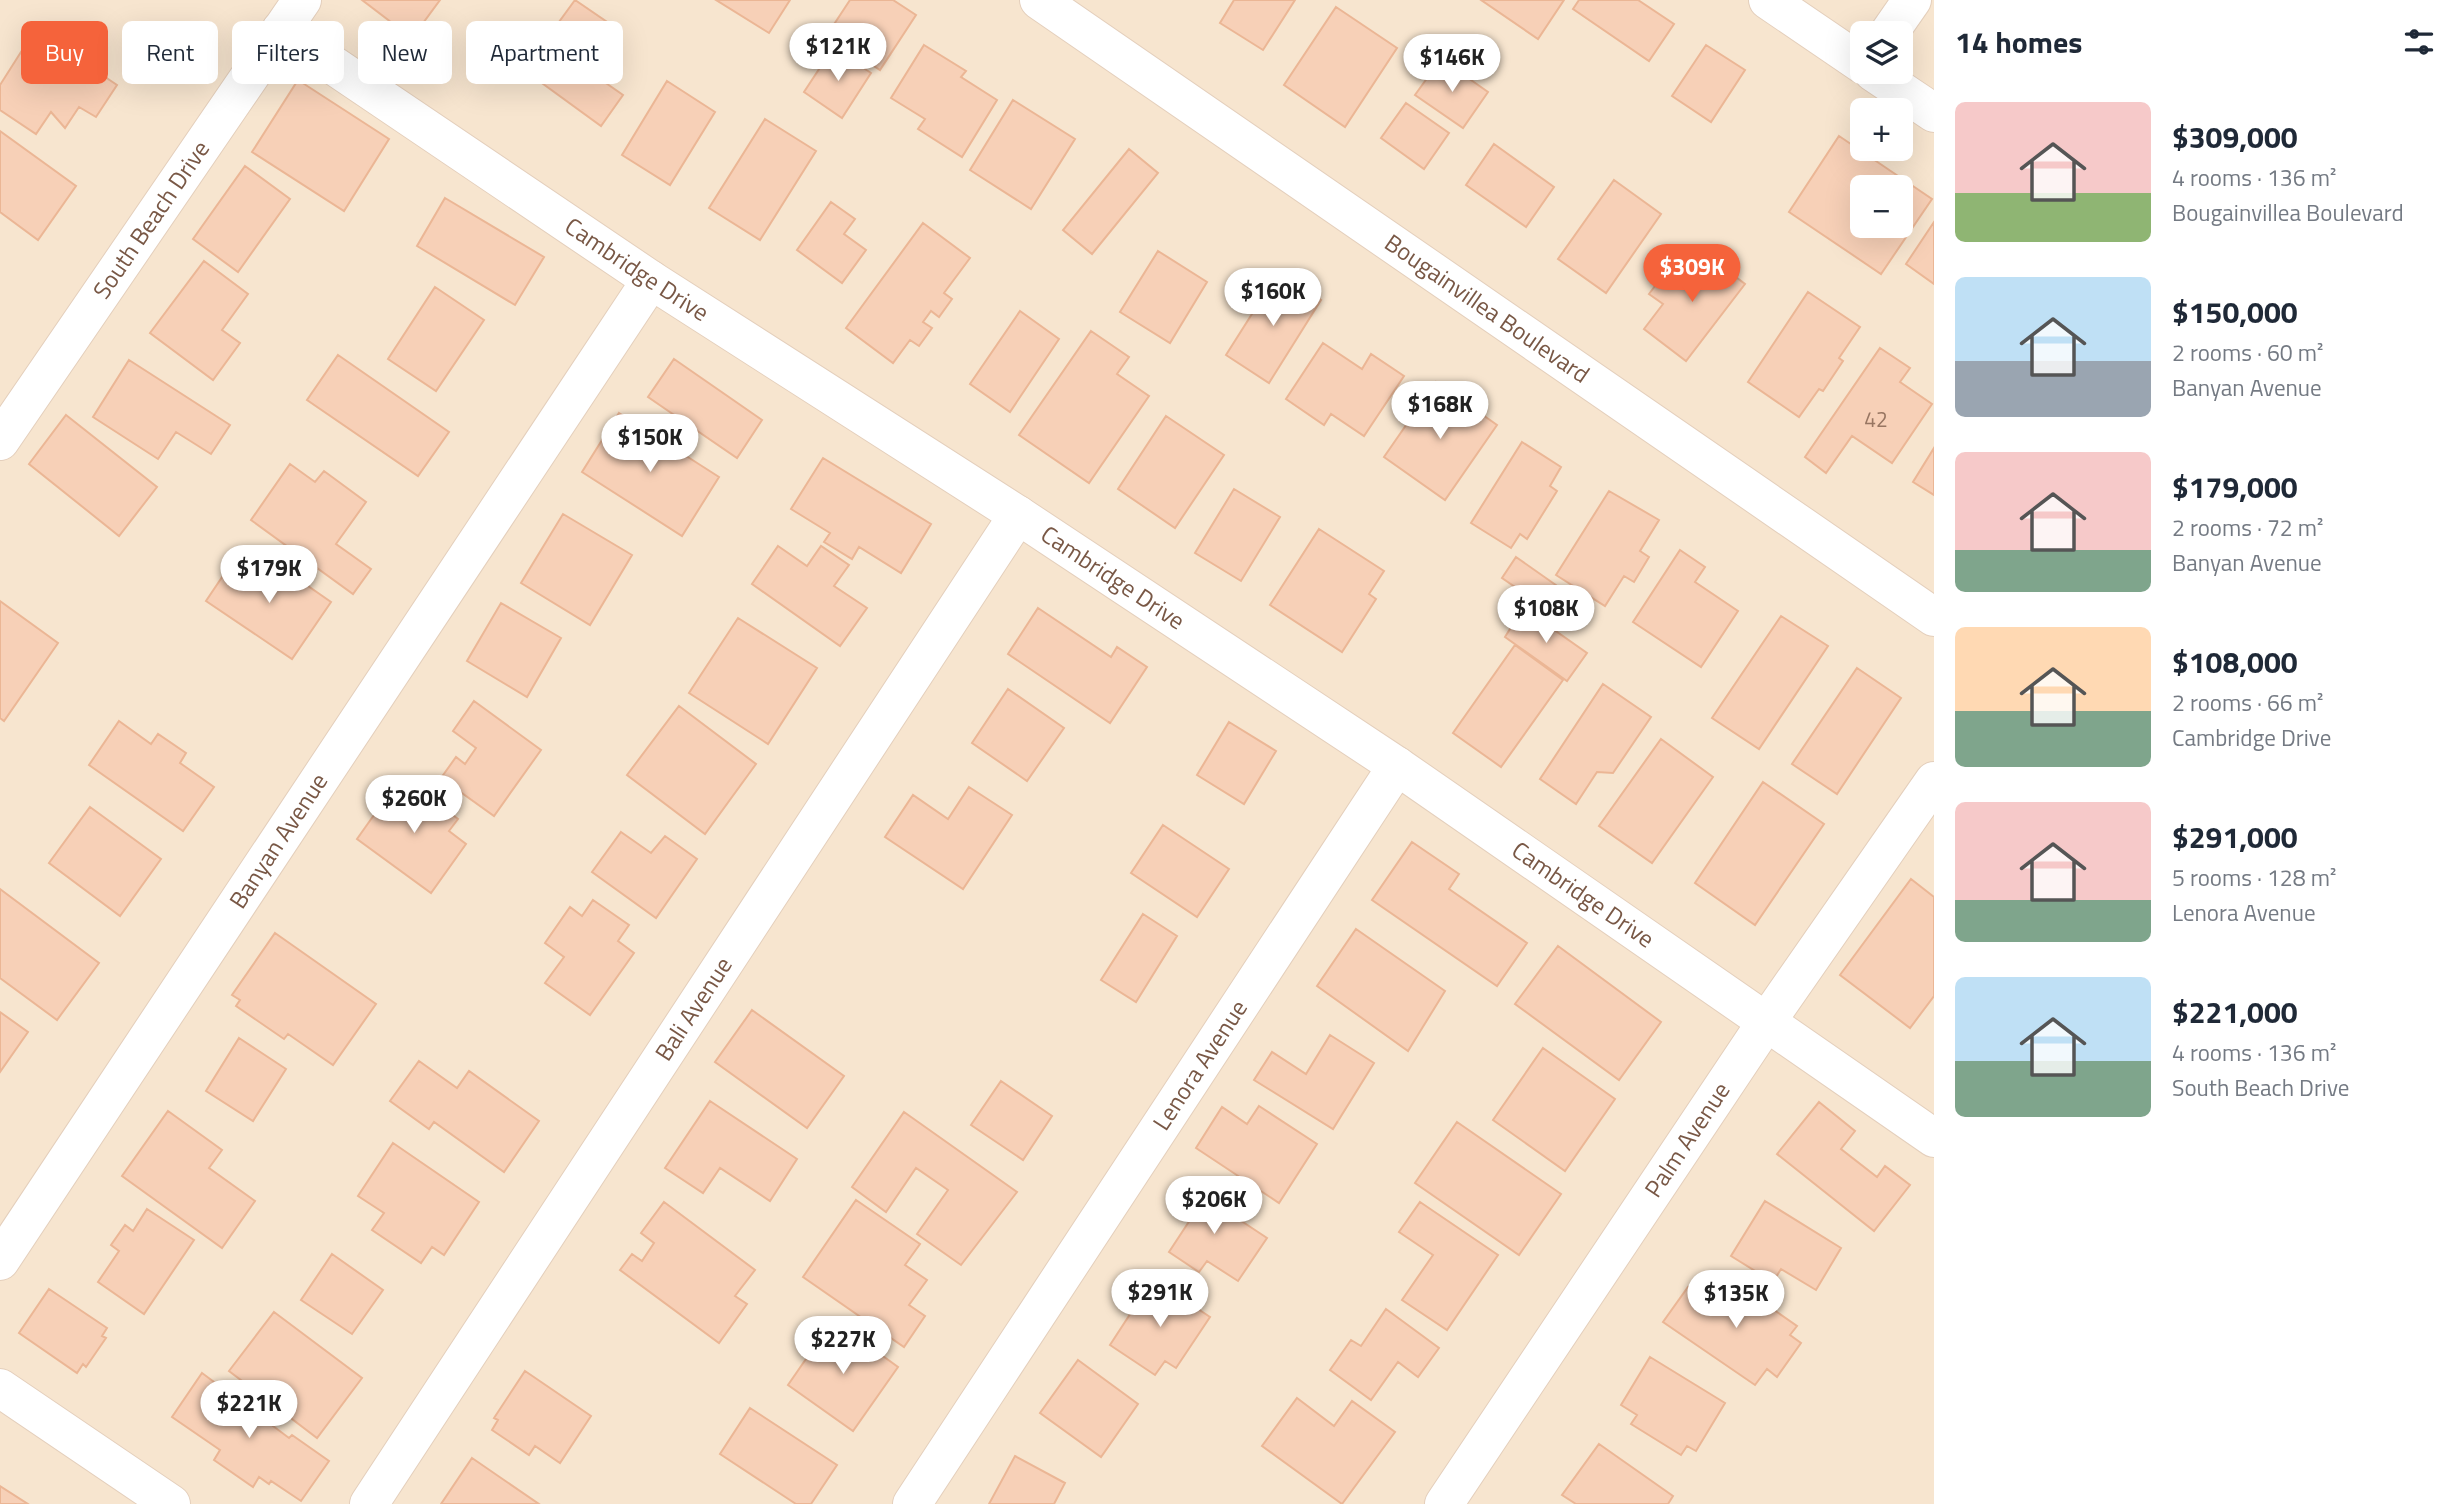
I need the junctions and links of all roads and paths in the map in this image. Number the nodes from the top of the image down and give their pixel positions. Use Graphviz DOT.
graph roads {
  1 [pos="1039,0"];
  2 [pos="1768,0"];
  3 [pos="1912,0"];
  4 [pos="291,15"];
  5 [pos="1897,21"];
  6 [pos="1850,56"];
  7 [pos="1892,84"];
  8 [pos="1934,113"];
  9 [pos="651,280"];
  10 [pos="0,441"];
  11 [pos="1018,515"];
  12 [pos="1934,617"];
  13 [pos="1397,766"];
  14 [pos="1934,781"];
  15 [pos="1767,1021"];
  16 [pos="1934,1138"];
  17 [pos="0,1261"];
  18 [pos="0,1388"];
  19 [pos="171,1504"];
  20 [pos="369,1504"];
  21 [pos="912,1504"];
  22 [pos="1444,1504"];
  1 -- 12 [label="street, Bougainvillea Boulevard"];
  2 -- 6 [label="street"];
  3 -- 5 [label="street"];
  4 -- 9 [label="street, Cambridge Drive"];
  4 -- 10 [label="street, South Beach Drive"];
  7 -- 8 [label="street"];
  9 -- 11 [label="street, Cambridge Drive"];
  9 -- 17 [label="street, Banyan Avenue"];
  11 -- 13 [label="street, Cambridge Drive"];
  11 -- 20 [label="street, Bali Avenue"];
  13 -- 15 [label="street, Cambridge Drive"];
  13 -- 21 [label="street, Lenora Avenue"];
  14 -- 15 [label="street, Palm Avenue"];
  15 -- 16 [label="street, Cambridge Drive"];
  15 -- 22 [label="street, Palm Avenue"];
  18 -- 19 [label="street"];
}
